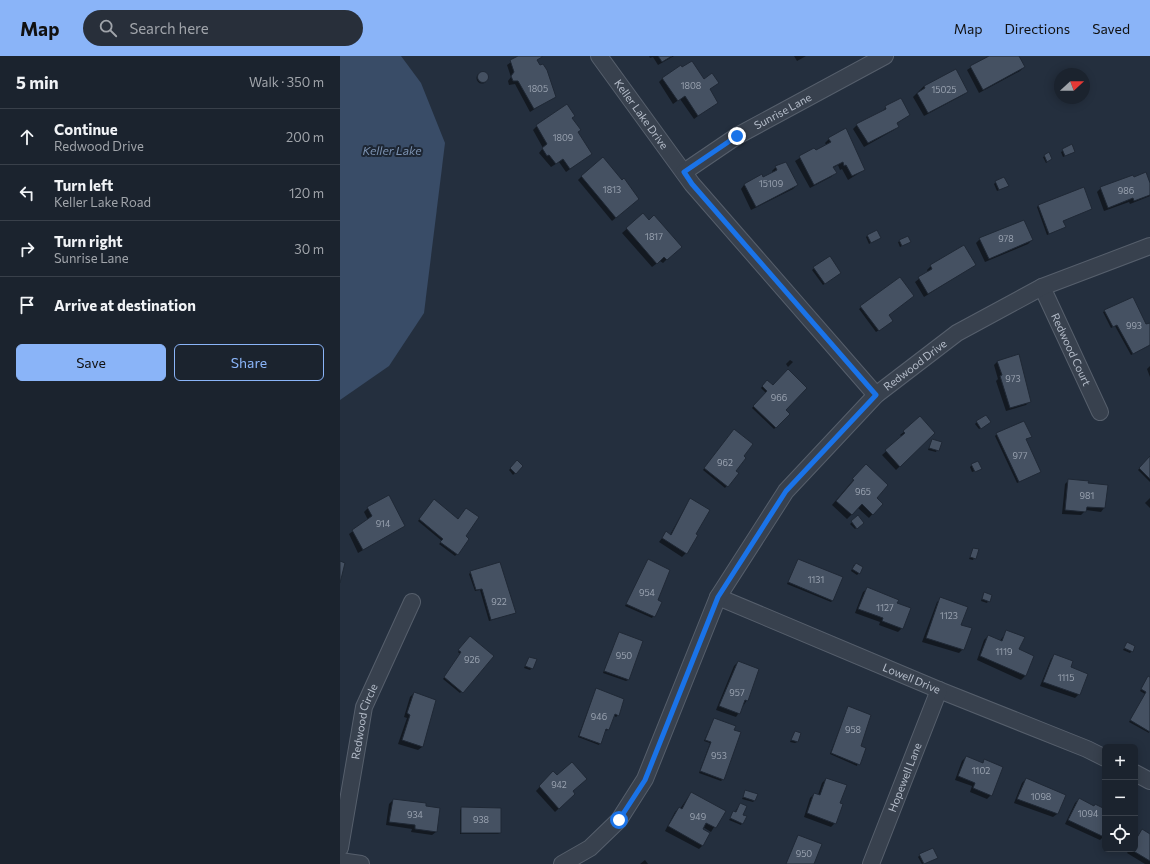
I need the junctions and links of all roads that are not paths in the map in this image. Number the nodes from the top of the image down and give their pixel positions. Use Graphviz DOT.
graph roads {
  1 [pos="599,56"];
  2 [pos="885,56"];
  3 [pos="684,172"];
  4 [pos="1150,246"];
  5 [pos="1042,287"];
  6 [pos="876,395"];
  7 [pos="1100,412"];
  8 [pos="718,597"];
  9 [pos="412,602"];
  10 [pos="939,690"];
  11 [pos="1102,756"];
  12 [pos="1138,775"];
  13 [pos="1150,781"];
  14 [pos="340,848"];
  15 [pos="340,861"];
  16 [pos="361,864"];
  17 [pos="562,864"];
  18 [pos="871,864"];
  1 -- 3 [label="street, Keller Lake Drive"];
  2 -- 3 [label="street, Sunrise Lane"];
  3 -- 6 [label="street, Keller Lake Drive"];
  4 -- 5 [label="street, Redwood Drive"];
  5 -- 6 [label="street, Redwood Drive"];
  5 -- 7 [label="street, Redwood Court"];
  6 -- 8 [label="street, Redwood Drive"];
  8 -- 10 [label="street, Lowell Drive"];
  8 -- 17 [label="street, Redwood Drive"];
  9 -- 14 [label="street, Redwood Circle"];
  10 -- 11 [label="street, Lowell Drive"];
  10 -- 18 [label="street, Hopewell Lane"];
  12 -- 13 [label="street"];
  15 -- 16 [label="street"];
}
